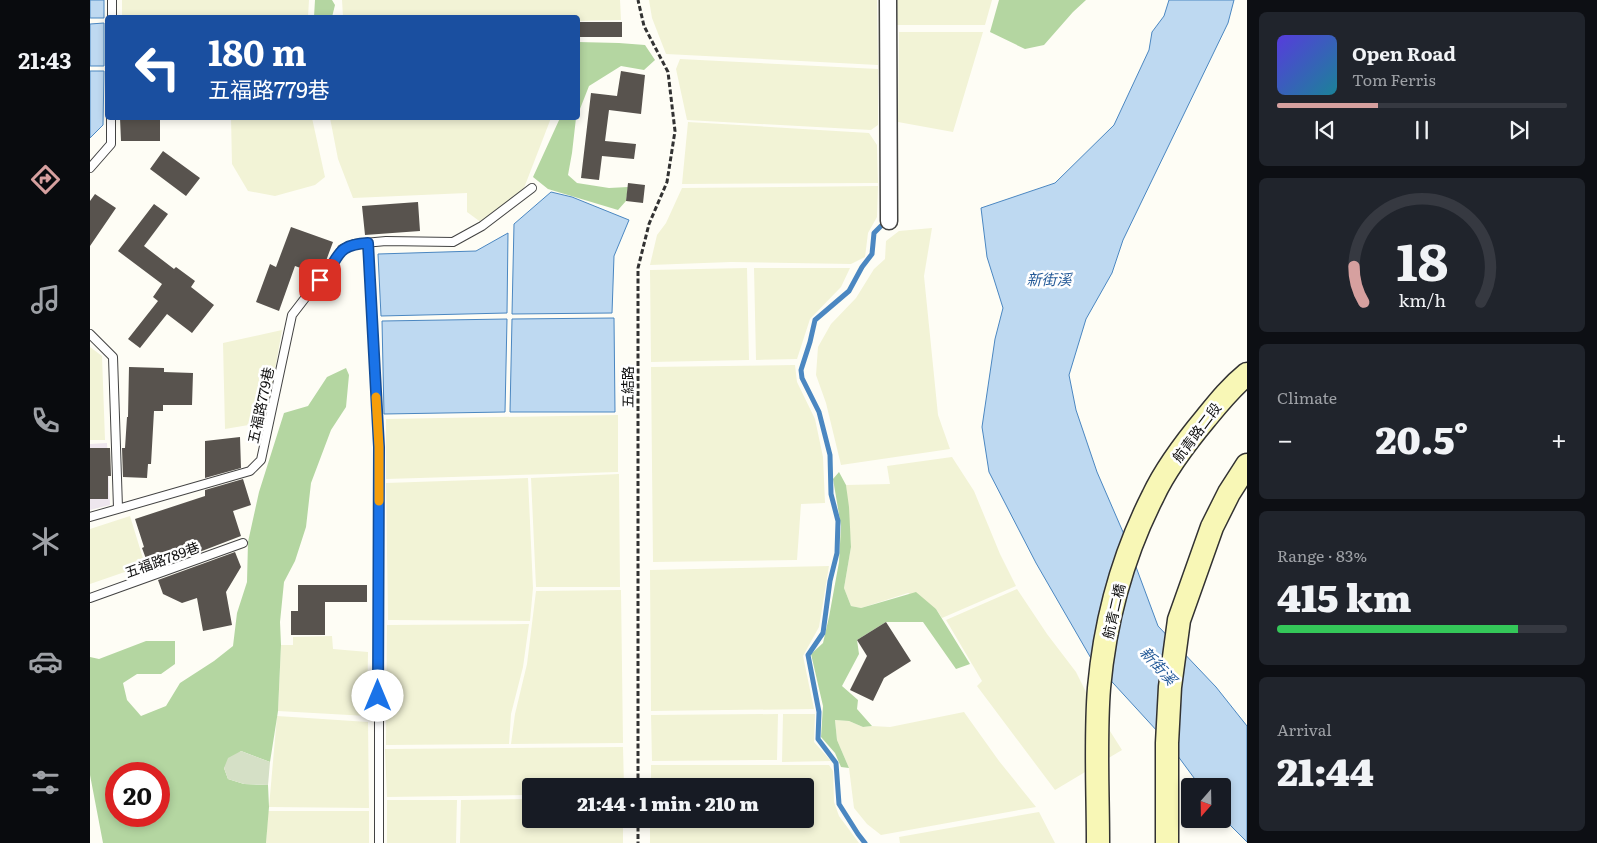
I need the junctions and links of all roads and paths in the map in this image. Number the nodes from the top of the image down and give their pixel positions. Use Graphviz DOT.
graph roads {
  1 [pos="112,0"];
  2 [pos="638,0"];
  3 [pos="888,0"];
  4 [pos="112,15"];
  5 [pos="111,120"];
  6 [pos="90,168"];
  7 [pos="532,188"];
  8 [pos="889,221"];
  9 [pos="368,243"];
  10 [pos="90,334"];
  11 [pos="1247,374"];
  12 [pos="1247,465"];
  13 [pos="1152,496"];
  14 [pos="118,508"];
  15 [pos="90,517"];
  16 [pos="243,543"];
  17 [pos="90,598"];
  18 [pos="638,778"];
  19 [pos="638,828"];
  20 [pos="379,843"];
  21 [pos="638,843"];
  22 [pos="1098,843"];
  23 [pos="1167,843"];
  1 -- 4 [label="lane"];
  2 -- 18 [label="path, 五結路"];
  3 -- 8 [label="street"];
  5 -- 6 [label="lane"];
  7 -- 9 [label="lane, 五福路779巷"];
  9 -- 14 [label="lane, 五福路779巷"];
  9 -- 20 [label="lane"];
  10 -- 14 [label="lane"];
  11 -- 13 [label="street, 航青路二段"];
  12 -- 23 [label="street"];
  13 -- 22 [label="street, 航青二橋"];
  14 -- 15 [label="lane, 五福路779巷"];
  16 -- 17 [label="lane, 五福路789巷"];
  19 -- 21 [label="path"];
}
